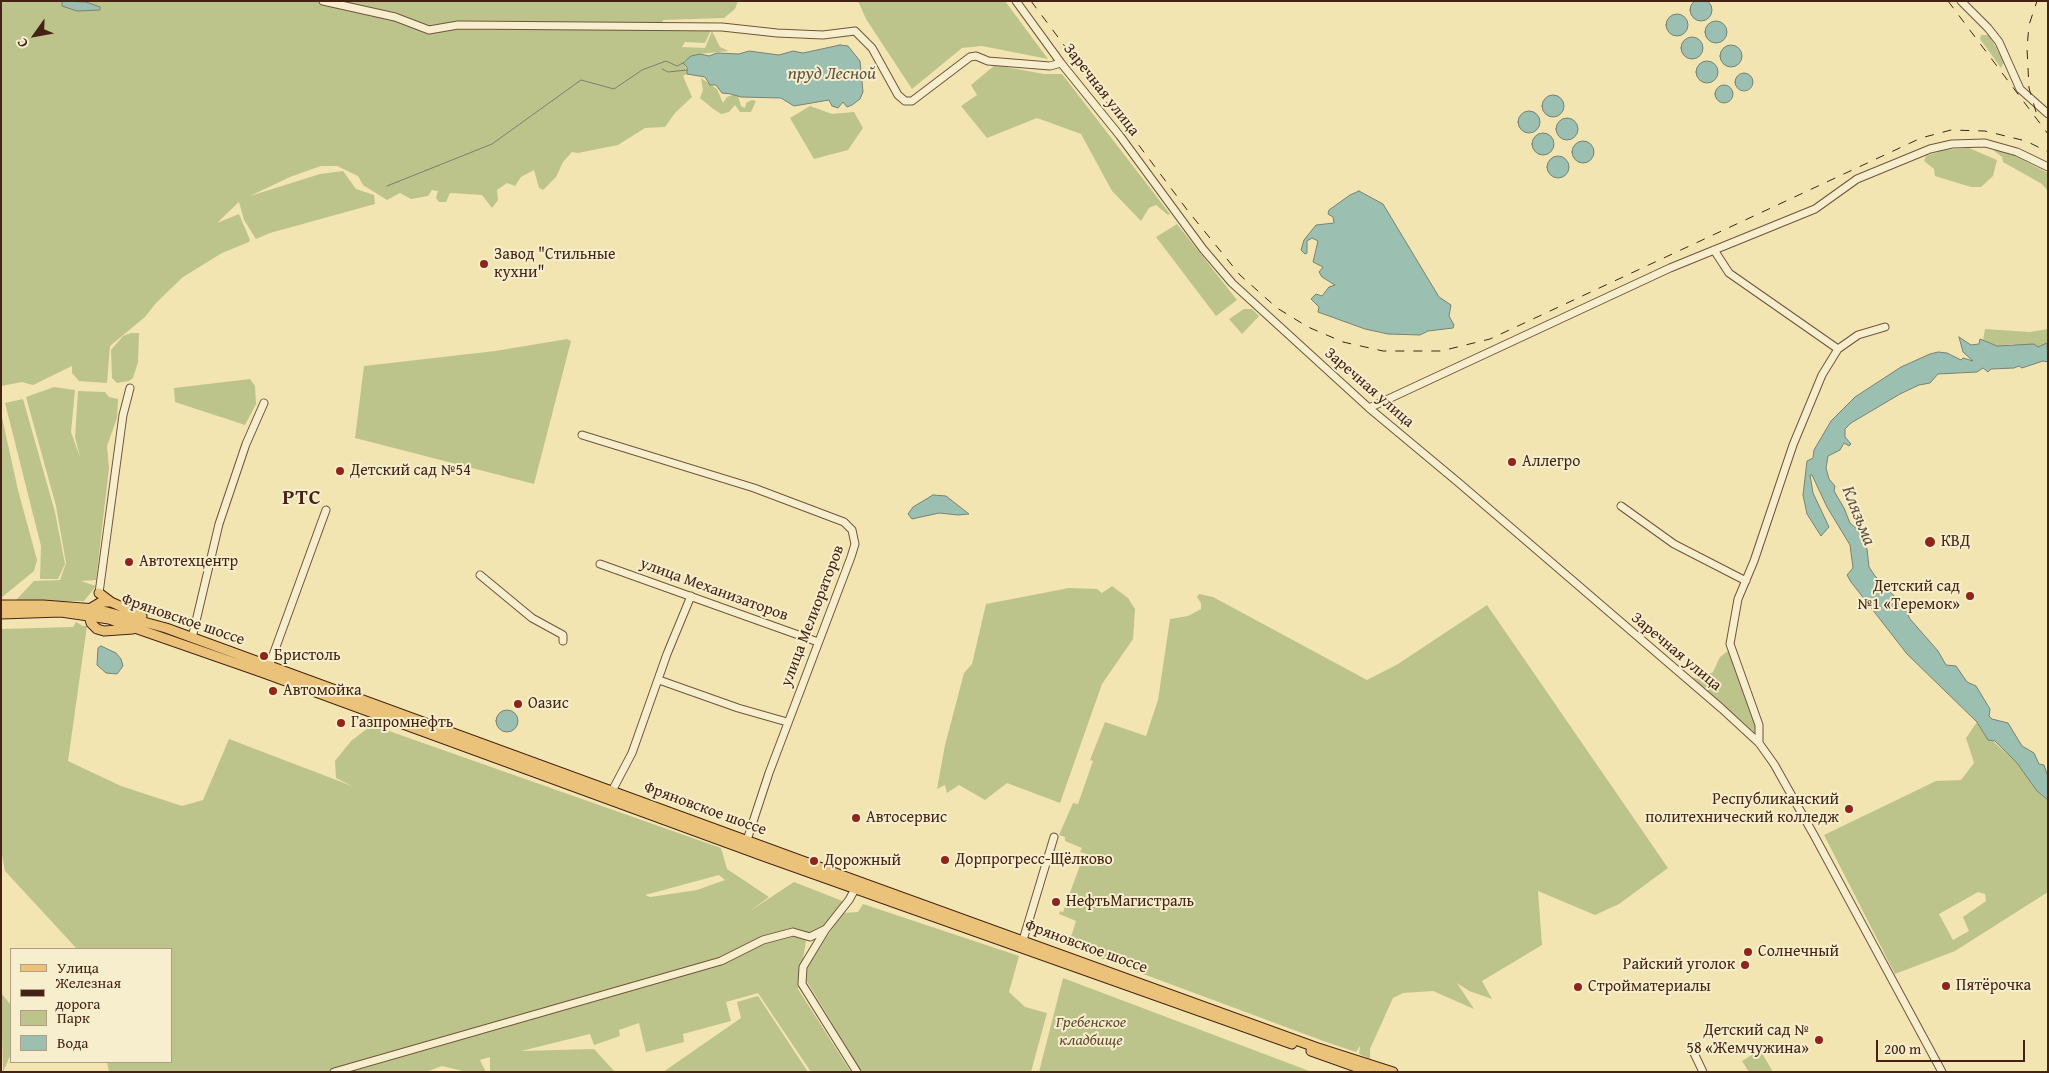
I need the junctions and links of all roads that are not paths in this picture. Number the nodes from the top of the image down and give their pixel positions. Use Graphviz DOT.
graph roads {
  1 [pos="323,1"];
  2 [pos="1016,1"];
  3 [pos="1961,1"];
  4 [pos="1061,63"];
  5 [pos="2048,114"];
  6 [pos="2048,167"];
  7 [pos="1714,250"];
  8 [pos="1885,327"];
  9 [pos="1838,349"];
  10 [pos="130,388"];
  11 [pos="264,402"];
  12 [pos="1369,408"];
  13 [pos="582,435"];
  14 [pos="1621,506"];
  15 [pos="326,510"];
  16 [pos="600,564"];
  17 [pos="480,575"];
  18 [pos="1746,581"];
  19 [pos="99,593"];
  20 [pos="691,596"];
  21 [pos="111,602"];
  22 [pos="1,606"];
  23 [pos="74,607"];
  24 [pos="90,612"];
  25 [pos="1,614"];
  26 [pos="166,628"];
  27 [pos="192,638"];
  28 [pos="563,641"];
  29 [pos="818,642"];
  30 [pos="269,666"];
  31 [pos="659,680"];
  32 [pos="787,722"];
  33 [pos="1759,743"];
  34 [pos="612,791"];
  35 [pos="1054,837"];
  36 [pos="747,840"];
  37 [pos="855,889"];
  38 [pos="826,929"];
  39 [pos="1023,940"];
  40 [pos="1693,1051"];
  41 [pos="1356,1069"];
  42 [pos="334,1072"];
  43 [pos="857,1072"];
  44 [pos="1370,1072"];
  45 [pos="1393,1072"];
  46 [pos="1703,1072"];
  47 [pos="1942,1072"];
  1 -- 4 [label="street"];
  2 -- 4 [label="street, Заречная улица"];
  3 -- 5 [label="street"];
  4 -- 12 [label="street, Заречная улица"];
  6 -- 7 [label="street"];
  7 -- 9 [label="street"];
  7 -- 12 [label="street"];
  8 -- 9 [label="street, Заречная улица"];
  9 -- 18 [label="street, Заречная улица"];
  10 -- 19 [label="street"];
  11 -- 27 [label="street"];
  12 -- 33 [label="street, Заречная улица"];
  13 -- 29 [label="street, улица Мелиораторов"];
  14 -- 18 [label="street"];
  15 -- 30 [label="street"];
  16 -- 20 [label="street, улица Механизаторов"];
  17 -- 28 [label="street"];
  18 -- 33 [label="street, Заречная улица"];
  19 -- 21 [label="main road"];
  19 -- 23 [label="main road"];
  19 -- 24 [label="main road"];
  20 -- 29 [label="street, улица Механизаторов"];
  20 -- 31 [label="street"];
  21 -- 24 [label="main road"];
  21 -- 26 [label="main road"];
  22 -- 23 [label="main road, Фряновское шоссе"];
  23 -- 24 [label="main road, Фряновское шоссе"];
  24 -- 25 [label="main road, Фряновское шоссе"];
  24 -- 26 [label="main road, Фряновское шоссе"];
  24 -- 37 [label="main road, Фряновское шоссе"];
  26 -- 27 [label="main road, Фряновское шоссе"];
  27 -- 30 [label="main road, Фряновское шоссе"];
  29 -- 32 [label="street, улица Мелиораторов"];
  30 -- 34 [label="main road, Фряновское шоссе"];
  31 -- 32 [label="street"];
  31 -- 34 [label="street"];
  32 -- 36 [label="street, улица Мелиораторов"];
  33 -- 47 [label="street, Заречная улица"];
  34 -- 36 [label="main road, Фряновское шоссе"];
  35 -- 39 [label="street"];
  36 -- 39 [label="main road, Фряновское шоссе"];
  37 -- 38 [label="street"];
  37 -- 41 [label="main road, Фряновское шоссе"];
  38 -- 42 [label="street"];
  38 -- 43 [label="street"];
  39 -- 45 [label="main road, Фряновское шоссе"];
  40 -- 46 [label="street"];
  41 -- 44 [label="main road, Фряновское шоссе"];
}
